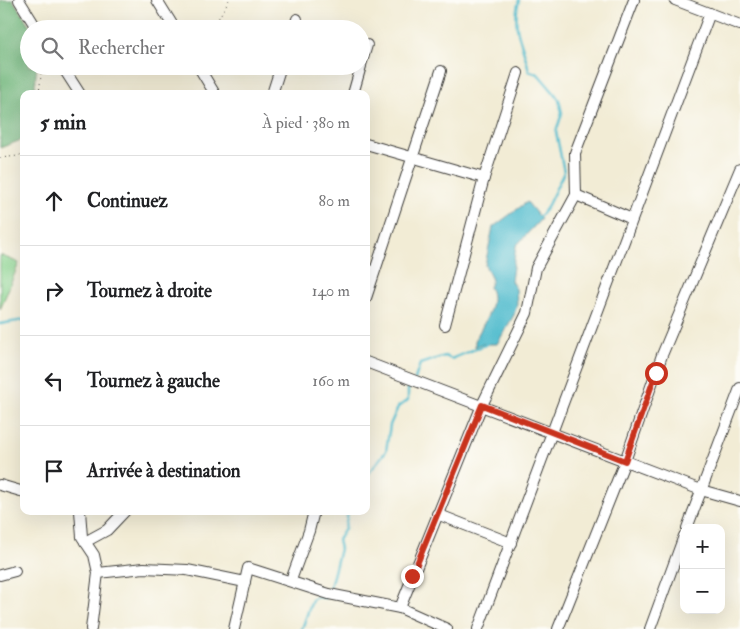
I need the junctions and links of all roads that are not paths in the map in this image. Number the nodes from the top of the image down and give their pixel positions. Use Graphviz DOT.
graph roads {
  1 [pos="19,0"];
  2 [pos="157,0"];
  3 [pos="634,0"];
  4 [pos="675,0"];
  5 [pos="710,14"];
  6 [pos="32,20"];
  7 [pos="169,20"];
  8 [pos="740,25"];
  9 [pos="441,72"];
  10 [pos="518,73"];
  11 [pos="68,75"];
  12 [pos="203,75"];
  13 [pos="278,75"];
  14 [pos="358,75"];
  15 [pos="77,90"];
  16 [pos="213,90"];
  17 [pos="273,90"];
  18 [pos="354,90"];
  19 [pos="370,145"];
  20 [pos="412,157"];
  21 [pos="740,170"];
  22 [pos="484,178"];
  23 [pos="576,195"];
  24 [pos="632,219"];
  25 [pos="370,286"];
  26 [pos="445,325"];
  27 [pos="370,363"];
  28 [pos="740,388"];
  29 [pos="482,405"];
  30 [pos="552,432"];
  31 [pos="625,461"];
  32 [pos="0,484"];
  33 [pos="701,490"];
  34 [pos="20,491"];
  35 [pos="740,501"];
  36 [pos="437,514"];
  37 [pos="80,515"];
  38 [pos="120,515"];
  39 [pos="313,515"];
  40 [pos="688,524"];
  41 [pos="85,542"];
  42 [pos="511,543"];
  43 [pos="680,547"];
  44 [pos="15,571"];
  45 [pos="98,573"];
  46 [pos="0,574"];
  47 [pos="292,580"];
  48 [pos="244,582"];
  49 [pos="400,608"];
  50 [pos="91,629"];
  51 [pos="234,629"];
  52 [pos="447,629"];
  53 [pos="478,629"];
  54 [pos="558,629"];
  55 [pos="650,629"];
  1 -- 6 [label="street"];
  2 -- 7 [label="street"];
  3 -- 23 [label="street"];
  4 -- 5 [label="street"];
  5 -- 8 [label="street"];
  5 -- 24 [label="street"];
  9 -- 20 [label="street"];
  10 -- 22 [label="street"];
  11 -- 15 [label="street"];
  12 -- 16 [label="street"];
  13 -- 17 [label="street"];
  14 -- 18 [label="street"];
  19 -- 20 [label="street"];
  20 -- 22 [label="street"];
  20 -- 25 [label="street"];
  21 -- 31 [label="street"];
  22 -- 26 [label="street"];
  23 -- 24 [label="street"];
  23 -- 29 [label="street"];
  24 -- 30 [label="street"];
  27 -- 29 [label="street"];
  28 -- 33 [label="street"];
  29 -- 30 [label="street"];
  29 -- 36 [label="street"];
  30 -- 31 [label="street"];
  30 -- 42 [label="street"];
  31 -- 33 [label="street"];
  31 -- 54 [label="street"];
  32 -- 34 [label="street"];
  33 -- 35 [label="street"];
  33 -- 40 [label="street"];
  36 -- 42 [label="street"];
  36 -- 49 [label="street"];
  37 -- 41 [label="street"];
  38 -- 41 [label="street"];
  39 -- 47 [label="street"];
  41 -- 45 [label="street"];
  42 -- 53 [label="street"];
  43 -- 55 [label="street"];
  44 -- 46 [label="street"];
  45 -- 48 [label="street"];
  45 -- 50 [label="street"];
  47 -- 48 [label="street"];
  47 -- 49 [label="street"];
  48 -- 51 [label="street"];
  49 -- 52 [label="street"];
}
